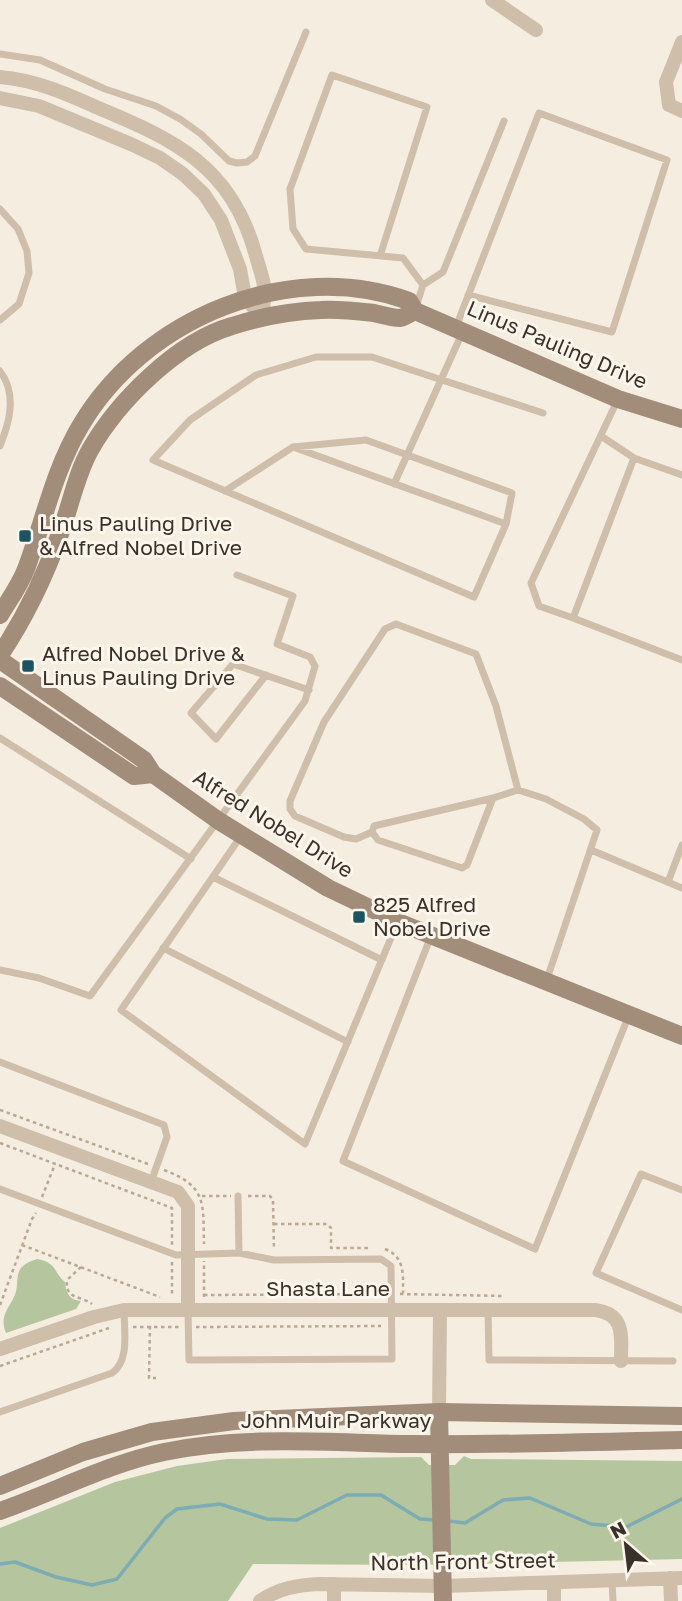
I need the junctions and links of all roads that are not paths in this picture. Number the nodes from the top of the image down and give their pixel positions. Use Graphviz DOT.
graph roads {
  1 [pos="492,0"];
  2 [pos="536,30"];
  3 [pos="306,32"];
  4 [pos="682,42"];
  5 [pos="0,54"];
  6 [pos="0,77"];
  7 [pos="0,98"];
  8 [pos="682,111"];
  9 [pos="504,121"];
  10 [pos="0,209"];
  11 [pos="380,256"];
  12 [pos="423,285"];
  13 [pos="267,293"];
  14 [pos="468,295"];
  15 [pos="245,298"];
  16 [pos="415,311"];
  17 [pos="261,317"];
  18 [pos="0,320"];
  19 [pos="459,329"];
  20 [pos="0,371"];
  21 [pos="442,379"];
  22 [pos="618,399"];
  23 [pos="543,413"];
  24 [pos="682,419"];
  25 [pos="600,436"];
  26 [pos="0,446"];
  27 [pos="293,447"];
  28 [pos="408,455"];
  29 [pos="634,458"];
  30 [pos="682,475"];
  31 [pos="394,484"];
  32 [pos="225,491"];
  33 [pos="506,524"];
  34 [pos="237,575"];
  35 [pos="0,615"];
  36 [pos="573,618"];
  37 [pos="0,657"];
  38 [pos="682,660"];
  39 [pos="266,675"];
  40 [pos="0,686"];
  41 [pos="309,690"];
  42 [pos="0,737"];
  43 [pos="153,774"];
  44 [pos="518,790"];
  45 [pos="493,798"];
  46 [pos="219,821"];
  47 [pos="372,832"];
  48 [pos="241,836"];
  49 [pos="682,845"];
  50 [pos="591,850"];
  51 [pos="191,859"];
  52 [pos="213,877"];
  53 [pos="668,882"];
  54 [pos="682,888"];
  55 [pos="398,921"];
  56 [pos="432,935"];
  57 [pos="163,948"];
  58 [pos="382,960"];
  59 [pos="0,970"];
  60 [pos="547,980"];
  61 [pos="629,1014"];
  62 [pos="682,1036"];
  63 [pos="348,1042"];
  64 [pos="0,1062"];
  65 [pos="0,1126"];
  66 [pos="151,1184"];
  67 [pos="0,1189"];
  68 [pos="682,1190"];
  69 [pos="239,1196"];
  70 [pos="239,1253"];
  71 [pos="188,1255"];
  72 [pos="188,1309"];
  73 [pos="124,1310"];
  74 [pos="682,1310"];
  75 [pos="440,1311"];
  76 [pos="488,1311"];
  77 [pos="391,1316"];
  78 [pos="0,1349"];
  79 [pos="621,1361"];
  80 [pos="673,1361"];
  81 [pos="0,1412"];
  82 [pos="439,1412"];
  83 [pos="682,1416"];
  84 [pos="682,1440"];
  85 [pos="440,1445"];
  86 [pos="0,1486"];
  87 [pos="0,1510"];
  88 [pos="676,1578"];
  89 [pos="612,1581"];
  90 [pos="554,1583"];
  91 [pos="334,1584"];
  92 [pos="443,1594"];
  93 [pos="260,1601"];
  94 [pos="334,1601"];
  95 [pos="554,1601"];
  96 [pos="613,1601"];
  97 [pos="671,1601"];
  1 -- 2 [label="street"];
  3 -- 5 [label="lane"];
  4 -- 8 [label="street"];
  6 -- 13 [label="street"];
  7 -- 15 [label="street"];
  9 -- 12 [label="lane"];
  10 -- 18 [label="lane"];
  11 -- 11 [label="lane"];
  11 -- 12 [label="lane"];
  12 -- 16 [label="lane"];
  13 -- 15 [label="street, Linus Pauling Drive"];
  13 -- 16 [label="street, Linus Pauling Drive"];
  13 -- 17 [label="street"];
  14 -- 14 [label="lane"];
  14 -- 19 [label="lane"];
  15 -- 17 [label="street"];
  15 -- 35 [label="street, Linus Pauling Drive"];
  16 -- 17 [label="street, Linus Pauling Drive"];
  16 -- 19 [label="street, Linus Pauling Drive"];
  17 -- 37 [label="street, Linus Pauling Drive"];
  19 -- 21 [label="lane"];
  19 -- 22 [label="street, Linus Pauling Drive"];
  20 -- 26 [label="lane"];
  21 -- 23 [label="lane"];
  21 -- 28 [label="lane"];
  21 -- 32 [label="lane"];
  22 -- 24 [label="street, Linus Pauling Drive"];
  22 -- 25 [label="lane"];
  25 -- 29 [label="lane"];
  25 -- 36 [label="lane"];
  27 -- 28 [label="lane"];
  27 -- 31 [label="lane"];
  27 -- 32 [label="lane"];
  28 -- 31 [label="lane"];
  28 -- 33 [label="lane"];
  29 -- 30 [label="lane"];
  29 -- 36 [label="lane"];
  31 -- 33 [label="lane"];
  32 -- 33 [label="lane"];
  34 -- 41 [label="lane"];
  36 -- 38 [label="lane"];
  37 -- 43 [label="street, Alfred Nobel Drive"];
  39 -- 39 [label="lane"];
  39 -- 41 [label="lane"];
  40 -- 43 [label="street, Alfred Nobel Drive"];
  41 -- 46 [label="lane"];
  42 -- 51 [label="lane"];
  43 -- 46 [label="street, Alfred Nobel Drive"];
  44 -- 45 [label="lane"];
  44 -- 47 [label="lane"];
  44 -- 50 [label="lane"];
  45 -- 47 [label="lane"];
  45 -- 47 [label="lane"];
  46 -- 48 [label="street, Alfred Nobel Drive"];
  46 -- 51 [label="lane"];
  48 -- 52 [label="lane"];
  48 -- 55 [label="street, Alfred Nobel Drive"];
  49 -- 53 [label="lane"];
  50 -- 53 [label="lane"];
  50 -- 60 [label="lane"];
  51 -- 59 [label="lane"];
  52 -- 57 [label="lane"];
  52 -- 58 [label="lane"];
  53 -- 54 [label="lane"];
  55 -- 56 [label="street, Alfred Nobel Drive"];
  55 -- 58 [label="lane"];
  56 -- 60 [label="street, Alfred Nobel Drive"];
  56 -- 61 [label="lane"];
  57 -- 63 [label="lane"];
  57 -- 63 [label="lane"];
  58 -- 63 [label="lane"];
  60 -- 61 [label="street, Alfred Nobel Drive"];
  61 -- 62 [label="street, Alfred Nobel Drive"];
  64 -- 66 [label="lane"];
  65 -- 66 [label="street"];
  66 -- 71 [label="street"];
  67 -- 71 [label="lane"];
  68 -- 74 [label="lane"];
  69 -- 70 [label="lane"];
  70 -- 71 [label="lane"];
  70 -- 77 [label="lane"];
  71 -- 72 [label="street"];
  72 -- 73 [label="street, Shasta Lane"];
  72 -- 77 [label="street, Shasta Lane"];
  72 -- 77 [label="lane"];
  73 -- 78 [label="street, Shasta Lane"];
  73 -- 81 [label="lane"];
  75 -- 76 [label="street, Shasta Lane"];
  75 -- 77 [label="street, Shasta Lane"];
  75 -- 82 [label="street"];
  76 -- 79 [label="street, Shasta Lane"];
  76 -- 79 [label="lane"];
  79 -- 80 [label="lane"];
  82 -- 83 [label="street, John Muir Parkway"];
  82 -- 85 [label="street"];
  82 -- 86 [label="street, John Muir Parkway"];
  84 -- 85 [label="street, John Muir Parkway"];
  85 -- 87 [label="street, John Muir Parkway"];
  85 -- 92 [label="street"];
  88 -- 89 [label="street, North Front Street"];
  88 -- 97 [label="street"];
  89 -- 90 [label="street, North Front Street"];
  89 -- 96 [label="lane"];
  90 -- 92 [label="street, North Front Street"];
  90 -- 95 [label="street"];
  91 -- 92 [label="street, North Front Street"];
  91 -- 93 [label="street, North Front Street"];
  91 -- 94 [label="street"];
}
